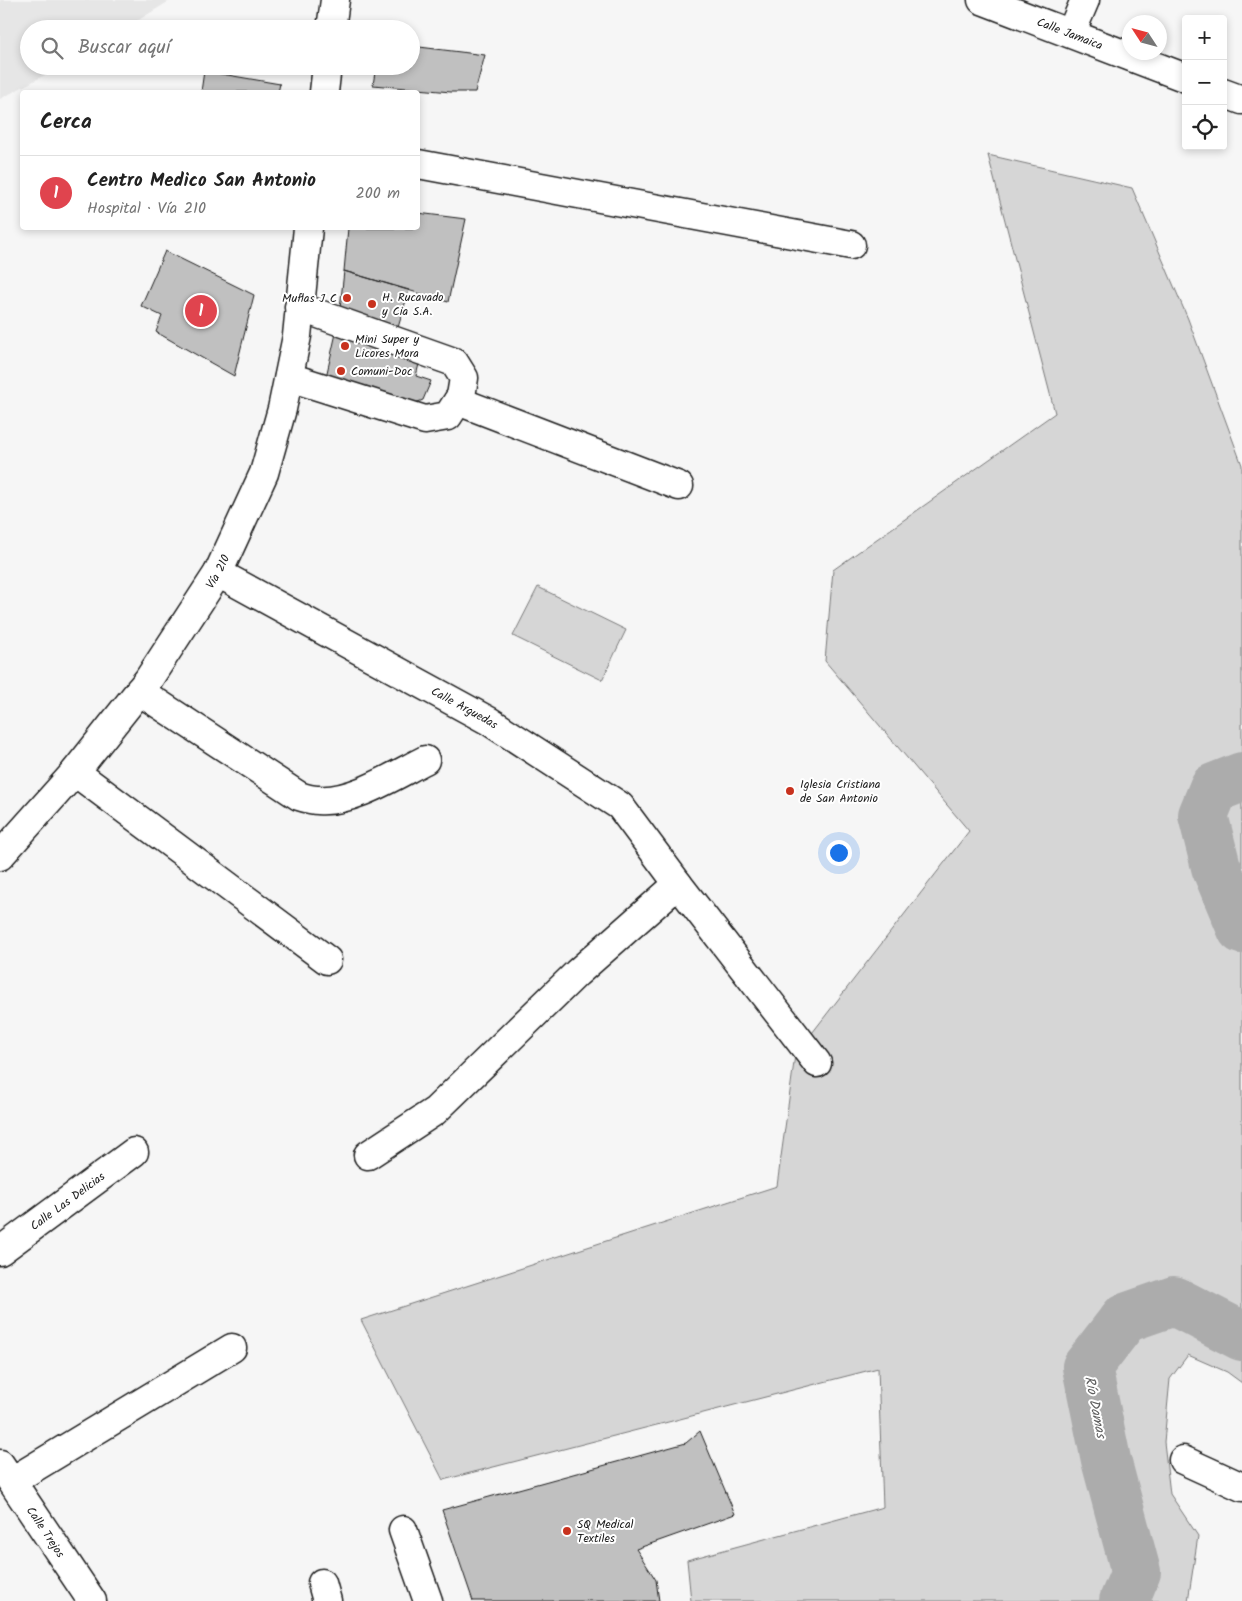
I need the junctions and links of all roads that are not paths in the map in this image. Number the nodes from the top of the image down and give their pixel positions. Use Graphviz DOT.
graph roads {
  1 [pos="335,0"];
  2 [pos="982,0"];
  3 [pos="1085,0"];
  4 [pos="332,20"];
  5 [pos="1071,33"];
  6 [pos="326,75"];
  7 [pos="1182,76"];
  8 [pos="324,90"];
  9 [pos="1227,94"];
  10 [pos="1242,100"];
  11 [pos="420,164"];
  12 [pos="308,230"];
  13 [pos="851,245"];
  14 [pos="299,307"];
  15 [pos="288,377"];
  16 [pos="458,401"];
  17 [pos="679,486"];
  18 [pos="218,573"];
  19 [pos="139,691"];
  20 [pos="425,760"];
  21 [pos="76,772"];
  22 [pos="0,856"];
  23 [pos="678,884"];
  24 [pos="327,960"];
  25 [pos="817,1063"];
  26 [pos="134,1152"];
  27 [pos="368,1155"];
  28 [pos="0,1251"];
  29 [pos="232,1348"];
  30 [pos="1183,1460"];
  31 [pos="6,1472"];
  32 [pos="1242,1487"];
  33 [pos="403,1530"];
  34 [pos="92,1601"];
  35 [pos="428,1601"];
  1 -- 4 [label="street"];
  2 -- 5 [label="street, Calle Jamaica"];
  3 -- 5 [label="street"];
  5 -- 7 [label="street, Calle Jamaica"];
  6 -- 8 [label="street"];
  9 -- 10 [label="street"];
  11 -- 13 [label="street"];
  12 -- 14 [label="street, Vía 210"];
  14 -- 15 [label="street, Vía 210"];
  14 -- 16 [label="street"];
  15 -- 16 [label="street"];
  15 -- 18 [label="street, Vía 210"];
  16 -- 17 [label="street"];
  18 -- 19 [label="street, Vía 210"];
  18 -- 23 [label="street, Calle Arguedas"];
  19 -- 20 [label="street"];
  19 -- 21 [label="street, Vía 210"];
  21 -- 22 [label="street, Vía 210"];
  21 -- 24 [label="street"];
  23 -- 25 [label="street, Calle Arguedas"];
  23 -- 27 [label="street"];
  26 -- 28 [label="street, Calle Las Delicias"];
  29 -- 31 [label="street"];
  30 -- 32 [label="street"];
  31 -- 34 [label="street, Calle Trejos"];
  33 -- 35 [label="street"];
}
